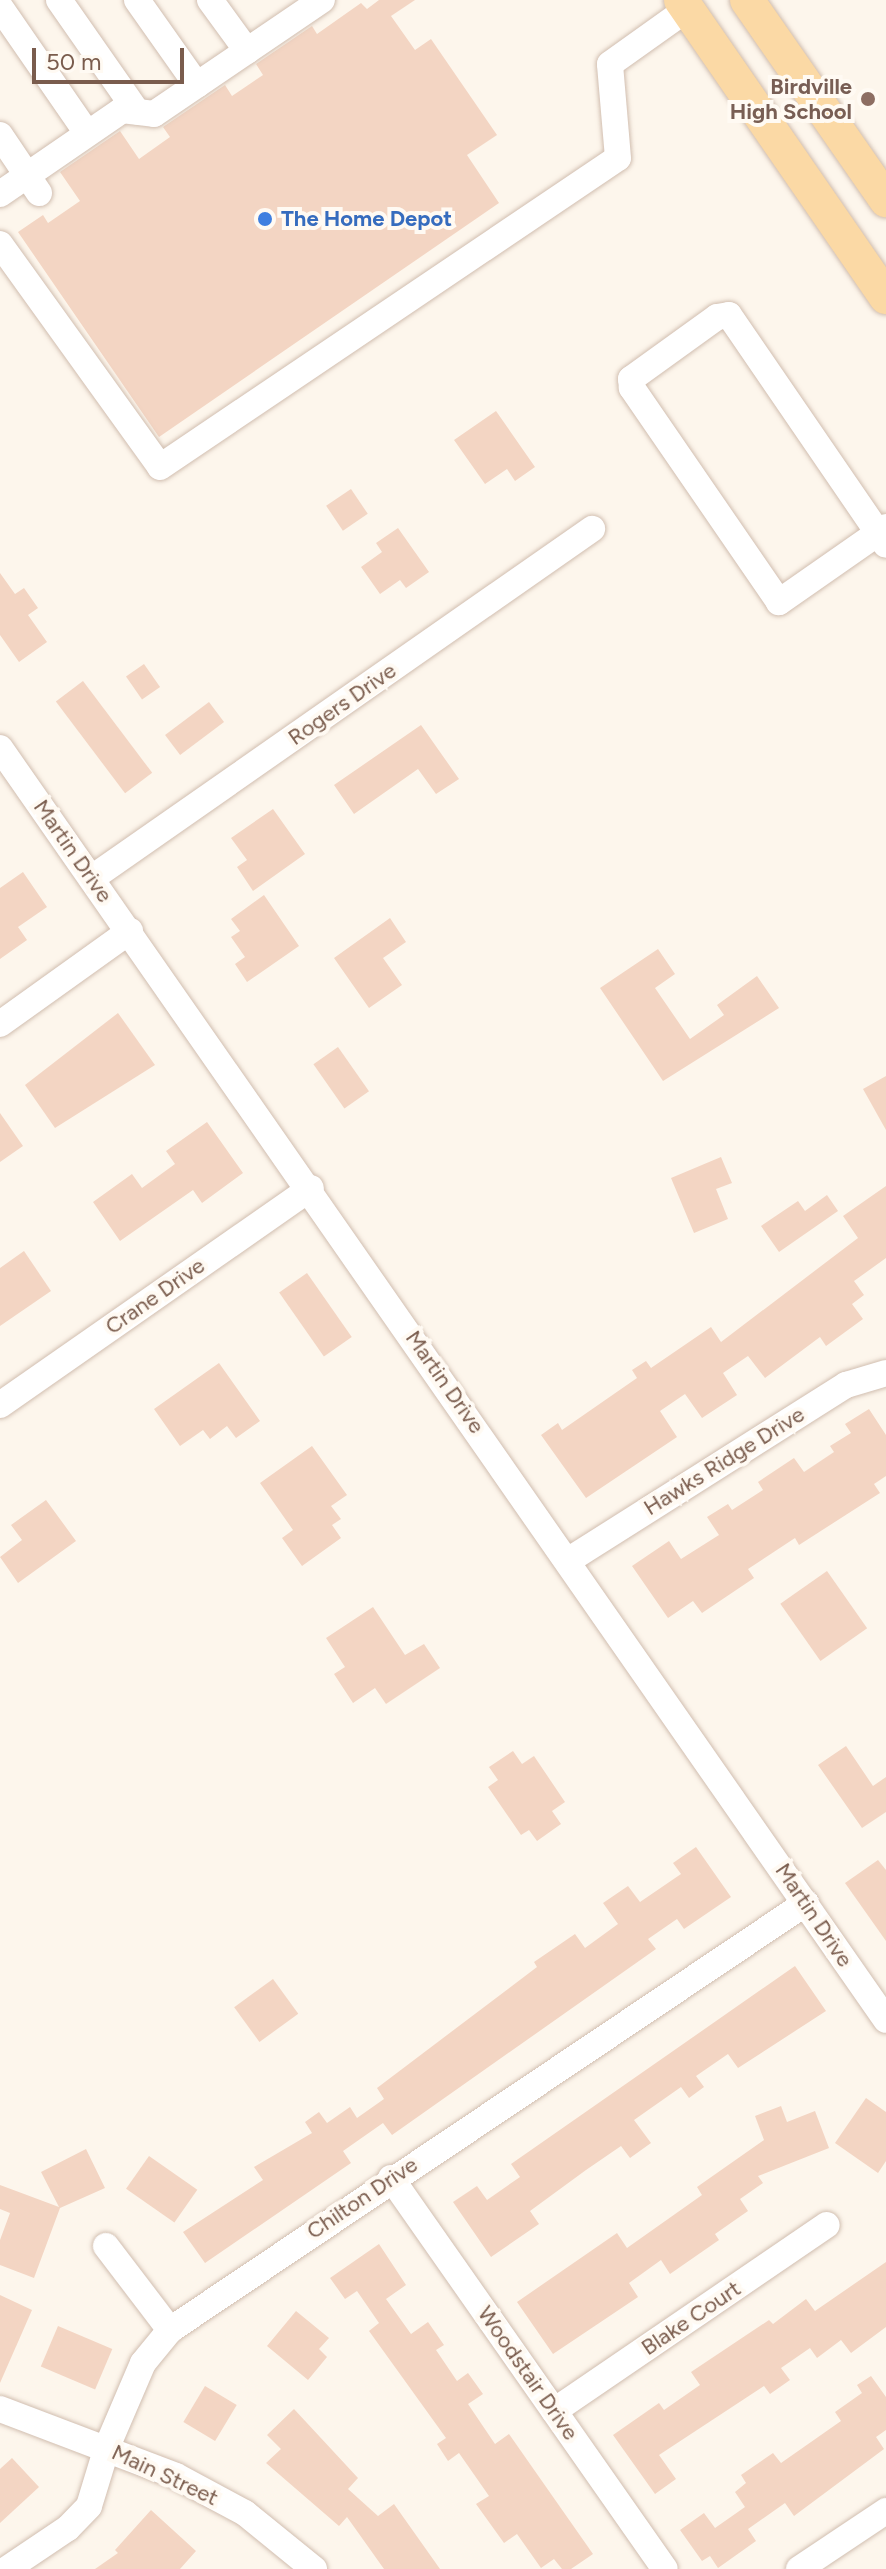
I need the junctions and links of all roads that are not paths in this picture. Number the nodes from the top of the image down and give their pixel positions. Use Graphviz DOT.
graph roads {
  1 [pos="59,0"];
  2 [pos="137,0"];
  3 [pos="210,0"];
  4 [pos="322,0"];
  5 [pos="747,0"];
  6 [pos="684,4"];
  7 [pos="0,7"];
  8 [pos="291,9"];
  9 [pos="247,51"];
  10 [pos="197,85"];
  11 [pos="137,112"];
  12 [pos="87,133"];
  13 [pos="0,135"];
  14 [pos="33,184"];
  15 [pos="0,194"];
  16 [pos="886,200"];
  17 [pos="0,244"];
  18 [pos="886,297"];
  19 [pos="592,529"];
  20 [pos="883,535"];
  21 [pos="0,748"];
  22 [pos="92,878"];
  23 [pos="130,931"];
  24 [pos="0,1024"];
  25 [pos="311,1188"];
  26 [pos="886,1373"];
  27 [pos="0,1405"];
  28 [pos="569,1560"];
  29 [pos="806,1903"];
  30 [pos="881,2003"];
  31 [pos="391,2178"];
  32 [pos="827,2225"];
  33 [pos="106,2246"];
  34 [pos="170,2330"];
  35 [pos="0,2409"];
  36 [pos="554,2411"];
  37 [pos="107,2447"];
  38 [pos="886,2511"];
  39 [pos="7,2569"];
  40 [pos="314,2569"];
  41 [pos="665,2569"];
  42 [pos="799,2569"];
  1 -- 11 [label="street"];
  2 -- 10 [label="street"];
  3 -- 9 [label="street"];
  4 -- 8 [label="street"];
  5 -- 16 [label="main road"];
  6 -- 17 [label="street"];
  6 -- 18 [label="main road"];
  7 -- 12 [label="street"];
  8 -- 9 [label="street"];
  9 -- 10 [label="street"];
  10 -- 11 [label="street"];
  11 -- 12 [label="street"];
  12 -- 14 [label="street"];
  13 -- 14 [label="street"];
  14 -- 15 [label="street"];
  19 -- 22 [label="street, Rogers Drive"];
  20 -- 20 [label="street"];
  21 -- 22 [label="street, Martin Drive"];
  22 -- 23 [label="street, Martin Drive"];
  23 -- 24 [label="street"];
  23 -- 25 [label="street, Martin Drive"];
  25 -- 27 [label="street, Crane Drive"];
  25 -- 28 [label="street, Martin Drive"];
  26 -- 28 [label="street, Hawks Ridge Drive"];
  28 -- 29 [label="street, Martin Drive"];
  29 -- 30 [label="street, Martin Drive"];
  29 -- 31 [label="street, Chilton Drive"];
  31 -- 34 [label="street, Chilton Drive"];
  31 -- 36 [label="street, Woodstair Drive"];
  32 -- 36 [label="street, Blake Court"];
  33 -- 34 [label="street"];
  34 -- 37 [label="street, Chilton Drive"];
  35 -- 37 [label="street, Main Street"];
  36 -- 41 [label="street, Woodstair Drive"];
  37 -- 39 [label="street, Chilton Drive"];
  37 -- 40 [label="street, Main Street"];
  38 -- 42 [label="street"];
}
